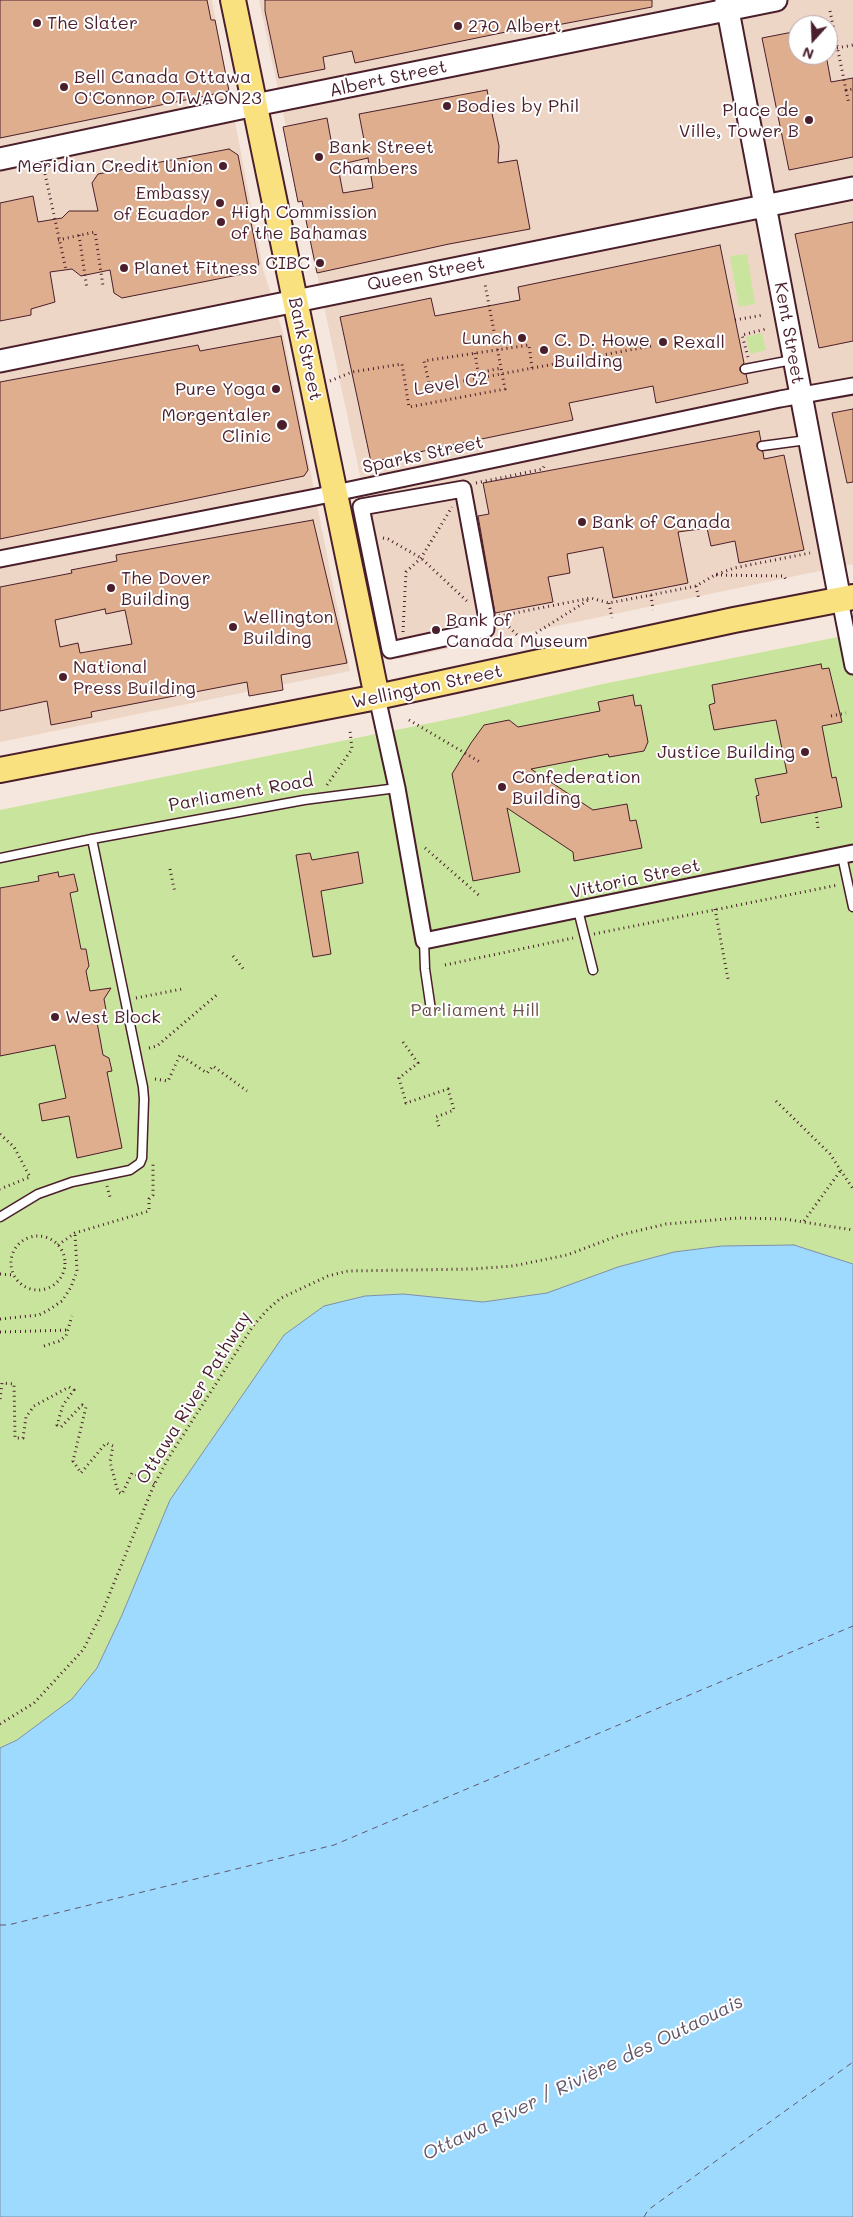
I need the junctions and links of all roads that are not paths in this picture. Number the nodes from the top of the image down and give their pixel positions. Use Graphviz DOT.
graph roads {
  1 [pos="233,0"];
  2 [pos="776,0"];
  3 [pos="727,5"];
  4 [pos="255,105"];
  5 [pos="0,159"];
  6 [pos="853,188"];
  7 [pos="766,206"];
  8 [pos="295,301"];
  9 [pos="794,360"];
  10 [pos="0,361"];
  11 [pos="745,369"];
  12 [pos="853,386"];
  13 [pos="801,396"];
  14 [pos="809,440"];
  15 [pos="762,446"];
  16 [pos="463,489"];
  17 [pos="335,493"];
  18 [pos="0,559"];
  19 [pos="846,598"];
  20 [pos="853,666"];
  21 [pos="377,697"];
  22 [pos="0,770"];
  23 [pos="397,788"];
  24 [pos="92,839"];
  25 [pos="847,854"];
  26 [pos="0,858"];
  27 [pos="853,907"];
  28 [pos="578,910"];
  29 [pos="424,941"];
  30 [pos="593,970"];
  31 [pos="431,1010"];
  32 [pos="0,1216"];
  1 -- 4 [label="main road, Bank Street"];
  2 -- 3 [label="main road, Albert Street"];
  3 -- 4 [label="main road, Albert Street"];
  3 -- 7 [label="main road, Kent Street"];
  4 -- 5 [label="main road, Albert Street"];
  4 -- 8 [label="main road, Bank Street"];
  6 -- 7 [label="main road, Queen Street"];
  7 -- 8 [label="main road, Queen Street"];
  7 -- 9 [label="main road, Kent Street"];
  8 -- 10 [label="main road, Queen Street"];
  8 -- 17 [label="main road, Bank Street"];
  9 -- 11 [label="lane"];
  9 -- 13 [label="main road, Kent Street"];
  12 -- 13 [label="street, Sparks Street"];
  13 -- 14 [label="main road, Kent Street"];
  13 -- 17 [label="street, Sparks Street"];
  14 -- 15 [label="lane"];
  14 -- 19 [label="main road, Kent Street"];
  16 -- 16 [label="street"];
  17 -- 18 [label="street, Sparks Street"];
  17 -- 21 [label="main road, Bank Street"];
  19 -- 20 [label="street, Kent Street"];
  19 -- 21 [label="main road, Wellington Street"];
  21 -- 22 [label="main road, Wellington Street"];
  21 -- 23 [label="street"];
  23 -- 24 [label="lane, Parliament Road"];
  23 -- 29 [label="street"];
  24 -- 26 [label="lane, Parliament Road"];
  24 -- 32 [label="lane"];
  25 -- 27 [label="lane"];
  25 -- 28 [label="street, Vittoria Street"];
  28 -- 29 [label="street, Vittoria Street"];
  28 -- 30 [label="lane"];
  29 -- 31 [label="lane"];
}
